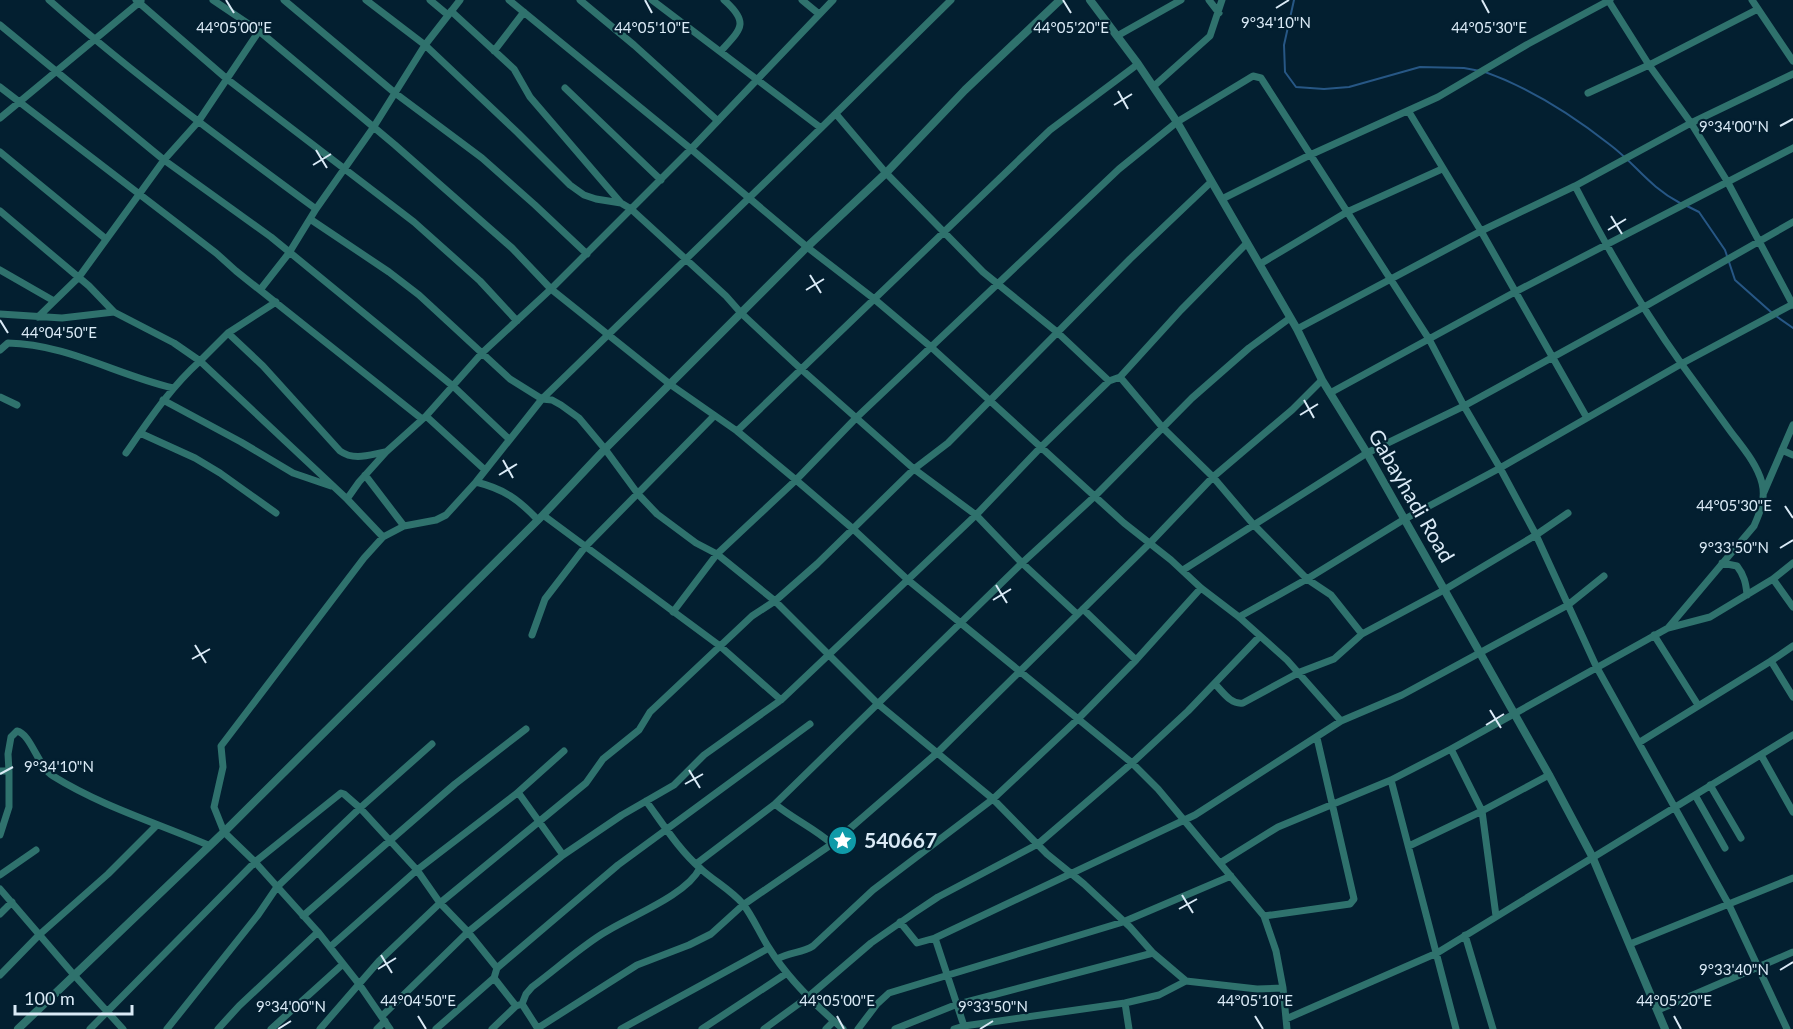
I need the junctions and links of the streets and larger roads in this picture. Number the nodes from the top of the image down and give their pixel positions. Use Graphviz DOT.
graph roads {
  1 [pos="49,0"];
  2 [pos="213,0"];
  3 [pos="284,0"];
  4 [pos="366,0"];
  5 [pos="430,0"];
  6 [pos="460,0"];
  7 [pos="509,0"];
  8 [pos="580,0"];
  9 [pos="652,0"];
  10 [pos="724,0"];
  11 [pos="802,0"];
  12 [pos="832,0"];
  13 [pos="951,0"];
  14 [pos="1060,0"];
  15 [pos="1090,0"];
  16 [pos="1181,0"];
  17 [pos="1209,0"];
  18 [pos="1222,0"];
  19 [pos="1609,0"];
  20 [pos="1752,0"];
  21 [pos="139,1"];
  22 [pos="1758,9"];
  23 [pos="524,12"];
  24 [pos="449,13"];
  25 [pos="1219,13"];
  26 [pos="819,14"];
  27 [pos="0,25"];
  28 [pos="259,31"];
  29 [pos="1118,36"];
  30 [pos="94,40"];
  31 [pos="425,45"];
  32 [pos="494,51"];
  33 [pos="721,51"];
  34 [pos="1793,61"];
  35 [pos="1138,64"];
  36 [pos="1649,65"];
  37 [pos="56,70"];
  38 [pos="1793,74"];
  39 [pos="227,79"];
  40 [pos="757,81"];
  41 [pos="1154,86"];
  42 [pos="0,87"];
  43 [pos="565,88"];
  44 [pos="395,93"];
  45 [pos="1588,93"];
  46 [pos="19,102"];
  47 [pos="1409,111"];
  48 [pos="836,114"];
  49 [pos="0,118"];
  50 [pos="718,121"];
  51 [pos="198,122"];
  52 [pos="1177,122"];
  53 [pos="1691,123"];
  54 [pos="373,128"];
  55 [pos="821,128"];
  56 [pos="1793,148"];
  57 [pos="691,149"];
  58 [pos="0,152"];
  59 [pos="1310,155"];
  60 [pos="164,160"];
  61 [pos="1442,168"];
  62 [pos="345,170"];
  63 [pos="886,173"];
  64 [pos="661,180"];
  65 [pos="1727,181"];
  66 [pos="1211,182"];
  67 [pos="1575,186"];
  68 [pos="140,195"];
  69 [pos="747,197"];
  70 [pos="1222,199"];
  71 [pos="621,203"];
  72 [pos="316,209"];
  73 [pos="631,209"];
  74 [pos="0,211"];
  75 [pos="1347,212"];
  76 [pos="309,219"];
  77 [pos="1793,222"];
  78 [pos="1481,231"];
  79 [pos="943,232"];
  80 [pos="106,239"];
  81 [pos="1758,240"];
  82 [pos="1247,243"];
  83 [pos="1605,244"];
  84 [pos="807,247"];
  85 [pos="289,253"];
  86 [pos="586,254"];
  87 [pos="686,260"];
  88 [pos="1260,264"];
  89 [pos="0,270"];
  90 [pos="79,277"];
  91 [pos="1391,278"];
  92 [pos="998,284"];
  93 [pos="551,289"];
  94 [pos="260,290"];
  95 [pos="1515,292"];
  96 [pos="873,298"];
  97 [pos="54,301"];
  98 [pos="276,302"];
  99 [pos="1793,304"];
  100 [pos="1644,307"];
  101 [pos="114,312"];
  102 [pos="741,313"];
  103 [pos="0,314"];
  104 [pos="38,317"];
  105 [pos="1290,318"];
  106 [pos="517,321"];
  107 [pos="1297,329"];
  108 [pos="1058,332"];
  109 [pos="228,333"];
  110 [pos="608,334"];
  111 [pos="1428,339"];
  112 [pos="931,347"];
  113 [pos="0,350"];
  114 [pos="482,353"];
  115 [pos="1552,356"];
  116 [pos="200,361"];
  117 [pos="1681,364"];
  118 [pos="801,369"];
  119 [pos="1120,377"];
  120 [pos="1322,380"];
  121 [pos="1109,381"];
  122 [pos="671,385"];
  123 [pos="454,387"];
  124 [pos="173,388"];
  125 [pos="1330,393"];
  126 [pos="0,397"];
  127 [pos="542,399"];
  128 [pos="163,400"];
  129 [pos="991,402"];
  130 [pos="17,405"];
  131 [pos="1464,406"];
  132 [pos="714,416"];
  133 [pos="424,417"];
  134 [pos="856,418"];
  135 [pos="1587,418"];
  136 [pos="1793,426"];
  137 [pos="1163,428"];
  138 [pos="736,431"];
  139 [pos="140,434"];
  140 [pos="508,439"];
  141 [pos="1041,447"];
  142 [pos="605,449"];
  143 [pos="1782,450"];
  144 [pos="386,452"];
  145 [pos="126,453"];
  146 [pos="1367,453"];
  147 [pos="1793,455"];
  148 [pos="1500,468"];
  149 [pos="914,469"];
  150 [pos="485,470"];
  151 [pos="365,475"];
  152 [pos="1213,477"];
  153 [pos="796,480"];
  154 [pos="476,482"];
  155 [pos="333,487"];
  156 [pos="1763,492"];
  157 [pos="638,494"];
  158 [pos="1095,496"];
  159 [pos="347,499"];
  160 [pos="276,513"];
  161 [pos="1568,513"];
  162 [pos="976,516"];
  163 [pos="541,518"];
  164 [pos="1403,520"];
  165 [pos="1253,524"];
  166 [pos="404,526"];
  167 [pos="852,528"];
  168 [pos="1536,535"];
  169 [pos="383,537"];
  170 [pos="1149,544"];
  171 [pos="585,547"];
  172 [pos="717,554"];
  173 [pos="1022,563"];
  174 [pos="1722,563"];
  175 [pos="1793,563"];
  176 [pos="1183,570"];
  177 [pos="1604,576"];
  178 [pos="1307,579"];
  179 [pos="1773,579"];
  180 [pos="908,580"];
  181 [pos="1201,588"];
  182 [pos="1444,590"];
  183 [pos="1747,595"];
  184 [pos="775,601"];
  185 [pos="1568,605"];
  186 [pos="1793,607"];
  187 [pos="673,612"];
  188 [pos="1080,612"];
  189 [pos="1239,617"];
  190 [pos="961,623"];
  191 [pos="1668,628"];
  192 [pos="1362,634"];
  193 [pos="532,635"];
  194 [pos="1654,635"];
  195 [pos="1260,636"];
  196 [pos="720,646"];
  197 [pos="1793,646"];
  198 [pos="1481,653"];
  199 [pos="829,656"];
  200 [pos="1136,660"];
  201 [pos="1771,661"];
  202 [pos="1596,666"];
  203 [pos="1020,672"];
  204 [pos="1300,672"];
  205 [pos="1215,684"];
  206 [pos="1793,697"];
  207 [pos="781,700"];
  208 [pos="878,704"];
  209 [pos="1698,705"];
  210 [pos="1514,714"];
  211 [pos="1078,719"];
  212 [pos="1341,721"];
  213 [pos="810,724"];
  214 [pos="526,729"];
  215 [pos="1793,735"];
  216 [pos="1317,738"];
  217 [pos="1640,742"];
  218 [pos="432,744"];
  219 [pos="1451,749"];
  220 [pos="564,752"];
  221 [pos="937,753"];
  222 [pos="1761,755"];
  223 [pos="1132,763"];
  224 [pos="0,771"];
  225 [pos="9,771"];
  226 [pos="1549,775"];
  227 [pos="1391,780"];
  228 [pos="1710,785"];
  229 [pos="516,794"];
  230 [pos="1695,795"];
  231 [pos="1790,797"];
  232 [pos="993,799"];
  233 [pos="646,801"];
  234 [pos="775,804"];
  235 [pos="1331,805"];
  236 [pos="360,808"];
  237 [pos="1674,808"];
  238 [pos="1482,811"];
  239 [pos="1793,812"];
  240 [pos="1185,820"];
  241 [pos="538,822"];
  242 [pos="157,825"];
  243 [pos="667,829"];
  244 [pos="224,832"];
  245 [pos="0,835"];
  246 [pos="1741,838"];
  247 [pos="390,840"];
  248 [pos="832,844"];
  249 [pos="1038,844"];
  250 [pos="208,845"];
  251 [pos="1409,846"];
  252 [pos="1725,848"];
  253 [pos="36,850"];
  254 [pos="563,855"];
  255 [pos="1592,856"];
  256 [pos="255,862"];
  257 [pos="1220,863"];
  258 [pos="698,866"];
  259 [pos="417,870"];
  260 [pos="1071,873"];
  261 [pos="0,875"];
  262 [pos="1231,876"];
  263 [pos="1793,878"];
  264 [pos="277,887"];
  265 [pos="0,889"];
  266 [pos="12,902"];
  267 [pos="440,903"];
  268 [pos="743,905"];
  269 [pos="1729,905"];
  270 [pos="0,914"];
  271 [pos="303,916"];
  272 [pos="1264,916"];
  273 [pos="1497,916"];
  274 [pos="900,922"];
  275 [pos="1123,922"];
  276 [pos="318,932"];
  277 [pos="468,932"];
  278 [pos="39,935"];
  279 [pos="1465,935"];
  280 [pos="935,938"];
  281 [pos="1630,944"];
  282 [pos="330,947"];
  283 [pos="769,948"];
  284 [pos="1793,952"];
  285 [pos="1153,953"];
  286 [pos="1437,953"];
  287 [pos="777,959"];
  288 [pos="343,964"];
  289 [pos="496,968"];
  290 [pos="1758,969"];
  291 [pos="787,973"];
  292 [pos="0,975"];
  293 [pos="74,975"];
  294 [pos="946,976"];
  295 [pos="494,978"];
  296 [pos="1186,981"];
  297 [pos="359,984"];
  298 [pos="1283,988"];
  299 [pos="808,997"];
  300 [pos="1125,1003"];
  301 [pos="519,1005"];
  302 [pos="956,1005"];
  303 [pos="1658,1010"];
  304 [pos="107,1013"];
  305 [pos="383,1018"];
  306 [pos="1286,1018"];
  307 [pos="834,1022"];
  308 [pos="964,1026"];
  309 [pos="18,1029"];
  310 [pos="90,1029"];
  311 [pos="123,1029"];
  312 [pos="167,1029"];
  313 [pos="218,1029"];
  314 [pos="271,1029"];
  315 [pos="320,1029"];
  316 [pos="376,1029"];
  317 [pos="390,1029"];
  318 [pos="436,1029"];
  319 [pos="492,1029"];
  320 [pos="538,1029"];
  321 [pos="621,1029"];
  322 [pos="702,1029"];
  323 [pos="764,1029"];
  324 [pos="826,1029"];
  325 [pos="843,1029"];
  326 [pos="858,1029"];
  327 [pos="895,1029"];
  328 [pos="954,1029"];
  329 [pos="1129,1029"];
  330 [pos="1287,1029"];
  331 [pos="1456,1029"];
  332 [pos="1493,1029"];
  333 [pos="1665,1029"];
  334 [pos="1787,1029"];
  1 -- 30 [label="street"];
  2 -- 28 [label="street"];
  3 -- 44 [label="street"];
  4 -- 31 [label="street"];
  5 -- 24 [label="street"];
  6 -- 24 [label="street"];
  7 -- 23 [label="street"];
  8 -- 50 [label="street"];
  9 -- 33 [label="street"];
  10 -- 33 [label="street"];
  11 -- 26 [label="street"];
  12 -- 26 [label="street"];
  13 -- 48 [label="street"];
  14 -- 63 [label="street"];
  15 -- 29 [label="street, Gabayhadi Road"];
  16 -- 29 [label="street"];
  17 -- 25 [label="street"];
  18 -- 25 [label="street"];
  19 -- 36 [label="street"];
  19 -- 47 [label="street"];
  20 -- 22 [label="street"];
  21 -- 30 [label="street"];
  21 -- 39 [label="street"];
  22 -- 34 [label="street"];
  22 -- 36 [label="street"];
  23 -- 32 [label="street"];
  23 -- 57 [label="street"];
  24 -- 31 [label="street"];
  24 -- 32 [label="street"];
  25 -- 41 [label="street"];
  26 -- 40 [label="street"];
  27 -- 37 [label="street"];
  28 -- 39 [label="street"];
  28 -- 54 [label="street"];
  29 -- 35 [label="street, Gabayhadi Road"];
  30 -- 37 [label="street"];
  30 -- 51 [label="street"];
  31 -- 44 [label="street"];
  31 -- 71 [label="street"];
  32 -- 71 [label="street"];
  33 -- 40 [label="street"];
  35 -- 41 [label="street, Gabayhadi Road"];
  35 -- 79 [label="street"];
  36 -- 45 [label="street"];
  36 -- 53 [label="street"];
  37 -- 46 [label="street"];
  37 -- 60 [label="street"];
  38 -- 53 [label="street"];
  39 -- 51 [label="street"];
  39 -- 62 [label="street"];
  40 -- 50 [label="street"];
  40 -- 55 [label="street"];
  41 -- 52 [label="street, Gabayhadi Road"];
  42 -- 46 [label="street"];
  43 -- 64 [label="street"];
  44 -- 54 [label="street"];
  44 -- 86 [label="street"];
  46 -- 49 [label="street"];
  46 -- 68 [label="street"];
  47 -- 59 [label="street"];
  47 -- 61 [label="street"];
  48 -- 55 [label="street"];
  48 -- 63 [label="street"];
  50 -- 57 [label="street"];
  51 -- 60 [label="street"];
  51 -- 72 [label="street"];
  52 -- 59 [label="street"];
  52 -- 66 [label="street, Gabayhadi Road"];
  52 -- 92 [label="street"];
  53 -- 65 [label="street"];
  53 -- 67 [label="street"];
  54 -- 62 [label="street"];
  54 -- 93 [label="street"];
  55 -- 69 [label="street"];
  56 -- 65 [label="street"];
  57 -- 64 [label="street"];
  57 -- 69 [label="street"];
  58 -- 80 [label="street"];
  59 -- 70 [label="street"];
  59 -- 75 [label="street"];
  60 -- 68 [label="street"];
  60 -- 85 [label="street"];
  61 -- 75 [label="street"];
  61 -- 78 [label="street"];
  62 -- 72 [label="street"];
  62 -- 106 [label="street"];
  63 -- 79 [label="street"];
  63 -- 84 [label="street"];
  64 -- 73 [label="street"];
  65 -- 81 [label="street"];
  65 -- 83 [label="street"];
  66 -- 70 [label="street, Gabayhadi Road"];
  66 -- 108 [label="street"];
  67 -- 78 [label="street"];
  67 -- 83 [label="street"];
  68 -- 80 [label="street"];
  68 -- 94 [label="street"];
  69 -- 84 [label="street"];
  69 -- 87 [label="street"];
  70 -- 82 [label="street, Gabayhadi Road"];
  71 -- 73 [label="street"];
  72 -- 76 [label="street"];
  73 -- 86 [label="street"];
  73 -- 87 [label="street"];
  74 -- 90 [label="street"];
  75 -- 88 [label="street"];
  75 -- 91 [label="street"];
  76 -- 85 [label="street"];
  76 -- 114 [label="street"];
  77 -- 81 [label="street"];
  78 -- 91 [label="street"];
  78 -- 95 [label="street"];
  79 -- 92 [label="street"];
  79 -- 96 [label="street"];
  80 -- 90 [label="street"];
  81 -- 99 [label="street"];
  81 -- 100 [label="street"];
  82 -- 88 [label="street, Gabayhadi Road"];
  82 -- 119 [label="street"];
  83 -- 95 [label="street"];
  83 -- 100 [label="street"];
  84 -- 96 [label="street"];
  84 -- 102 [label="street"];
  85 -- 94 [label="street"];
  85 -- 123 [label="street"];
  86 -- 93 [label="street"];
  87 -- 102 [label="street"];
  87 -- 110 [label="street"];
  88 -- 105 [label="street, Gabayhadi Road"];
  89 -- 97 [label="street"];
  90 -- 97 [label="street"];
  90 -- 101 [label="street"];
  91 -- 107 [label="street"];
  91 -- 111 [label="street"];
  92 -- 108 [label="street"];
  92 -- 112 [label="street"];
  93 -- 106 [label="street"];
  93 -- 110 [label="street"];
  94 -- 98 [label="street"];
  95 -- 111 [label="street"];
  95 -- 115 [label="street"];
  96 -- 112 [label="street"];
  96 -- 118 [label="street"];
  97 -- 104 [label="street"];
  98 -- 109 [label="street"];
  98 -- 133 [label="street"];
  99 -- 117 [label="street"];
  100 -- 115 [label="street"];
  100 -- 117 [label="street"];
  101 -- 104 [label="street"];
  101 -- 116 [label="street"];
  102 -- 118 [label="street"];
  102 -- 122 [label="street"];
  103 -- 104 [label="street"];
  105 -- 107 [label="street, Gabayhadi Road"];
  105 -- 137 [label="street"];
  106 -- 114 [label="street"];
  107 -- 120 [label="street, Gabayhadi Road"];
  108 -- 121 [label="street"];
  108 -- 129 [label="street"];
  109 -- 116 [label="street"];
  109 -- 144 [label="street"];
  110 -- 122 [label="street"];
  110 -- 127 [label="street"];
  111 -- 125 [label="street"];
  111 -- 131 [label="street"];
  112 -- 129 [label="street"];
  112 -- 134 [label="street"];
  113 -- 124 [label="street"];
  114 -- 123 [label="street"];
  114 -- 127 [label="street"];
  115 -- 131 [label="street"];
  115 -- 135 [label="street"];
  116 -- 124 [label="street"];
  116 -- 155 [label="street"];
  117 -- 135 [label="street"];
  117 -- 156 [label="street"];
  118 -- 134 [label="street"];
  118 -- 138 [label="street"];
  119 -- 121 [label="street"];
  119 -- 137 [label="street"];
  120 -- 125 [label="street, Gabayhadi Road"];
  120 -- 152 [label="street"];
  121 -- 141 [label="street"];
  122 -- 132 [label="street"];
  122 -- 142 [label="street"];
  123 -- 133 [label="street"];
  123 -- 140 [label="street"];
  124 -- 128 [label="street"];
  125 -- 146 [label="street, Gabayhadi Road"];
  126 -- 130 [label="street"];
  127 -- 140 [label="street"];
  127 -- 142 [label="street"];
  128 -- 139 [label="street"];
  128 -- 155 [label="street"];
  129 -- 141 [label="street"];
  129 -- 149 [label="street"];
  131 -- 146 [label="street"];
  131 -- 148 [label="street"];
  132 -- 138 [label="street"];
  132 -- 157 [label="street"];
  133 -- 144 [label="street"];
  133 -- 150 [label="street"];
  134 -- 149 [label="street"];
  134 -- 153 [label="street"];
  135 -- 148 [label="street"];
  136 -- 143 [label="street"];
  137 -- 152 [label="street"];
  137 -- 158 [label="street"];
  138 -- 153 [label="street"];
  139 -- 145 [label="street"];
  139 -- 160 [label="street"];
  140 -- 150 [label="street"];
  141 -- 158 [label="street"];
  141 -- 162 [label="street"];
  142 -- 157 [label="street"];
  142 -- 163 [label="street"];
  143 -- 147 [label="street"];
  143 -- 156 [label="street"];
  144 -- 151 [label="street"];
  146 -- 164 [label="street, Gabayhadi Road"];
  146 -- 165 [label="street"];
  148 -- 164 [label="street"];
  148 -- 168 [label="street"];
  149 -- 162 [label="street"];
  149 -- 167 [label="street"];
  150 -- 154 [label="street"];
  151 -- 159 [label="street"];
  151 -- 166 [label="street"];
  152 -- 165 [label="street"];
  152 -- 170 [label="street"];
  153 -- 167 [label="street"];
  153 -- 172 [label="street"];
  154 -- 163 [label="street"];
  154 -- 166 [label="street"];
  155 -- 159 [label="street"];
  156 -- 174 [label="street"];
  157 -- 171 [label="street"];
  157 -- 172 [label="street"];
  158 -- 170 [label="street"];
  158 -- 173 [label="street"];
  159 -- 169 [label="street"];
  161 -- 168 [label="street"];
  162 -- 173 [label="street"];
  162 -- 180 [label="street"];
  163 -- 171 [label="street"];
  163 -- 244 [label="street"];
  164 -- 178 [label="street"];
  164 -- 182 [label="street, Gabayhadi Road"];
  165 -- 176 [label="street"];
  165 -- 178 [label="street"];
  166 -- 169 [label="street"];
  167 -- 180 [label="street"];
  167 -- 184 [label="street"];
  168 -- 182 [label="street"];
  168 -- 185 [label="street"];
  169 -- 244 [label="street"];
  170 -- 176 [label="street"];
  170 -- 188 [label="street"];
  171 -- 187 [label="street"];
  171 -- 193 [label="street"];
  172 -- 184 [label="street"];
  172 -- 187 [label="street"];
  173 -- 188 [label="street"];
  173 -- 190 [label="street"];
  174 -- 183 [label="street"];
  174 -- 191 [label="street"];
  175 -- 179 [label="street"];
  176 -- 181 [label="street"];
  177 -- 185 [label="street"];
  178 -- 189 [label="street"];
  178 -- 192 [label="street"];
  179 -- 183 [label="street"];
  179 -- 186 [label="street"];
  180 -- 190 [label="street"];
  180 -- 199 [label="street"];
  181 -- 189 [label="street"];
  181 -- 200 [label="street"];
  182 -- 192 [label="street"];
  182 -- 198 [label="street, Gabayhadi Road"];
  183 -- 191 [label="street"];
  184 -- 196 [label="street"];
  184 -- 199 [label="street"];
  185 -- 198 [label="street"];
  185 -- 202 [label="street"];
  187 -- 196 [label="street"];
  188 -- 200 [label="street"];
  188 -- 203 [label="street"];
  189 -- 195 [label="street"];
  190 -- 203 [label="street"];
  190 -- 208 [label="street"];
  191 -- 194 [label="street"];
  192 -- 204 [label="street"];
  194 -- 202 [label="street"];
  194 -- 209 [label="street"];
  195 -- 204 [label="street"];
  195 -- 205 [label="street"];
  196 -- 207 [label="street"];
  196 -- 241 [label="street"];
  197 -- 201 [label="street"];
  198 -- 210 [label="street, Gabayhadi Road"];
  198 -- 212 [label="street"];
  199 -- 207 [label="street"];
  199 -- 208 [label="street"];
  200 -- 211 [label="street"];
  201 -- 206 [label="street"];
  201 -- 209 [label="street"];
  202 -- 210 [label="street"];
  202 -- 217 [label="street"];
  203 -- 211 [label="street"];
  203 -- 221 [label="street"];
  204 -- 205 [label="street"];
  204 -- 212 [label="street"];
  205 -- 223 [label="street"];
  207 -- 233 [label="street"];
  208 -- 221 [label="street"];
  208 -- 234 [label="street"];
  209 -- 217 [label="street"];
  210 -- 219 [label="street"];
  210 -- 226 [label="street, Gabayhadi Road"];
  211 -- 223 [label="street"];
  211 -- 232 [label="street"];
  212 -- 216 [label="street"];
  213 -- 243 [label="street"];
  214 -- 247 [label="street"];
  215 -- 222 [label="street"];
  216 -- 235 [label="street"];
  216 -- 240 [label="street"];
  217 -- 237 [label="street"];
  218 -- 236 [label="street"];
  219 -- 227 [label="street"];
  219 -- 238 [label="street"];
  220 -- 229 [label="street"];
  221 -- 232 [label="street"];
  221 -- 248 [label="street"];
  222 -- 228 [label="street"];
  222 -- 231 [label="street"];
  223 -- 240 [label="street"];
  223 -- 249 [label="street"];
  224 -- 225 [label="street"];
  225 -- 242 [label="street"];
  225 -- 245 [label="street"];
  226 -- 238 [label="street"];
  226 -- 255 [label="street, Gabayhadi Road"];
  227 -- 235 [label="street"];
  227 -- 251 [label="street"];
  228 -- 230 [label="street"];
  228 -- 246 [label="street"];
  229 -- 241 [label="street"];
  229 -- 259 [label="street"];
  230 -- 237 [label="street"];
  230 -- 252 [label="street"];
  231 -- 239 [label="street"];
  232 -- 249 [label="street"];
  232 -- 287 [label="street"];
  233 -- 243 [label="street"];
  233 -- 254 [label="street"];
  234 -- 248 [label="street"];
  234 -- 258 [label="street"];
  235 -- 257 [label="street"];
  235 -- 272 [label="street"];
  236 -- 247 [label="street"];
  236 -- 256 [label="street"];
  236 -- 264 [label="street"];
  237 -- 255 [label="street"];
  237 -- 269 [label="street"];
  238 -- 251 [label="street"];
  238 -- 273 [label="street"];
  240 -- 257 [label="street"];
  240 -- 260 [label="street"];
  241 -- 254 [label="street"];
  241 -- 267 [label="street"];
  242 -- 250 [label="street"];
  242 -- 278 [label="street"];
  243 -- 258 [label="street"];
  243 -- 289 [label="street"];
  244 -- 250 [label="street"];
  244 -- 256 [label="street"];
  247 -- 259 [label="street"];
  247 -- 271 [label="street"];
  248 -- 268 [label="street"];
  249 -- 260 [label="street"];
  249 -- 274 [label="street"];
  250 -- 293 [label="street"];
  251 -- 286 [label="street"];
  253 -- 261 [label="street"];
  254 -- 277 [label="street"];
  255 -- 273 [label="street"];
  255 -- 281 [label="street, Gabayhadi Road"];
  256 -- 264 [label="street"];
  256 -- 304 [label="street"];
  257 -- 262 [label="street"];
  258 -- 268 [label="street"];
  258 -- 301 [label="street"];
  259 -- 267 [label="street"];
  259 -- 282 [label="street"];
  260 -- 275 [label="street"];
  260 -- 280 [label="street"];
  262 -- 272 [label="street"];
  262 -- 275 [label="street"];
  263 -- 269 [label="street"];
  264 -- 271 [label="street"];
  264 -- 312 [label="street"];
  265 -- 266 [label="street"];
  266 -- 270 [label="street"];
  266 -- 278 [label="street"];
  267 -- 277 [label="street"];
  267 -- 297 [label="street"];
  268 -- 283 [label="street"];
  268 -- 320 [label="street"];
  269 -- 281 [label="street"];
  269 -- 290 [label="street"];
  271 -- 276 [label="street"];
  272 -- 298 [label="street"];
  273 -- 279 [label="street"];
  274 -- 280 [label="street"];
  274 -- 299 [label="street"];
  275 -- 285 [label="street"];
  275 -- 294 [label="street"];
  276 -- 282 [label="street"];
  276 -- 313 [label="street"];
  277 -- 289 [label="street"];
  277 -- 305 [label="street"];
  278 -- 292 [label="street"];
  278 -- 293 [label="street"];
  279 -- 286 [label="street"];
  279 -- 332 [label="street"];
  280 -- 294 [label="street"];
  281 -- 303 [label="street, Gabayhadi Road"];
  282 -- 288 [label="street"];
  283 -- 287 [label="street"];
  283 -- 321 [label="street"];
  284 -- 290 [label="street"];
  285 -- 296 [label="street"];
  285 -- 302 [label="street"];
  286 -- 306 [label="street"];
  286 -- 331 [label="street"];
  287 -- 291 [label="street"];
  288 -- 297 [label="street"];
  288 -- 314 [label="street"];
  289 -- 295 [label="street"];
  290 -- 303 [label="street"];
  290 -- 334 [label="street"];
  291 -- 299 [label="street"];
  291 -- 322 [label="street"];
  293 -- 304 [label="street"];
  293 -- 309 [label="street"];
  294 -- 302 [label="street"];
  294 -- 326 [label="street"];
  295 -- 301 [label="street"];
  295 -- 318 [label="street"];
  296 -- 298 [label="street"];
  296 -- 300 [label="street"];
  297 -- 305 [label="street"];
  297 -- 315 [label="street"];
  298 -- 306 [label="street"];
  299 -- 307 [label="street"];
  299 -- 323 [label="street"];
  300 -- 308 [label="street"];
  300 -- 329 [label="street"];
  301 -- 319 [label="street"];
  301 -- 320 [label="street"];
  302 -- 308 [label="street"];
  302 -- 327 [label="street"];
  303 -- 333 [label="street, Gabayhadi Road"];
  304 -- 310 [label="street"];
  304 -- 311 [label="street"];
  305 -- 316 [label="street"];
  305 -- 317 [label="street"];
  306 -- 330 [label="street"];
  307 -- 324 [label="street"];
  307 -- 325 [label="street"];
  308 -- 328 [label="street"];
}
